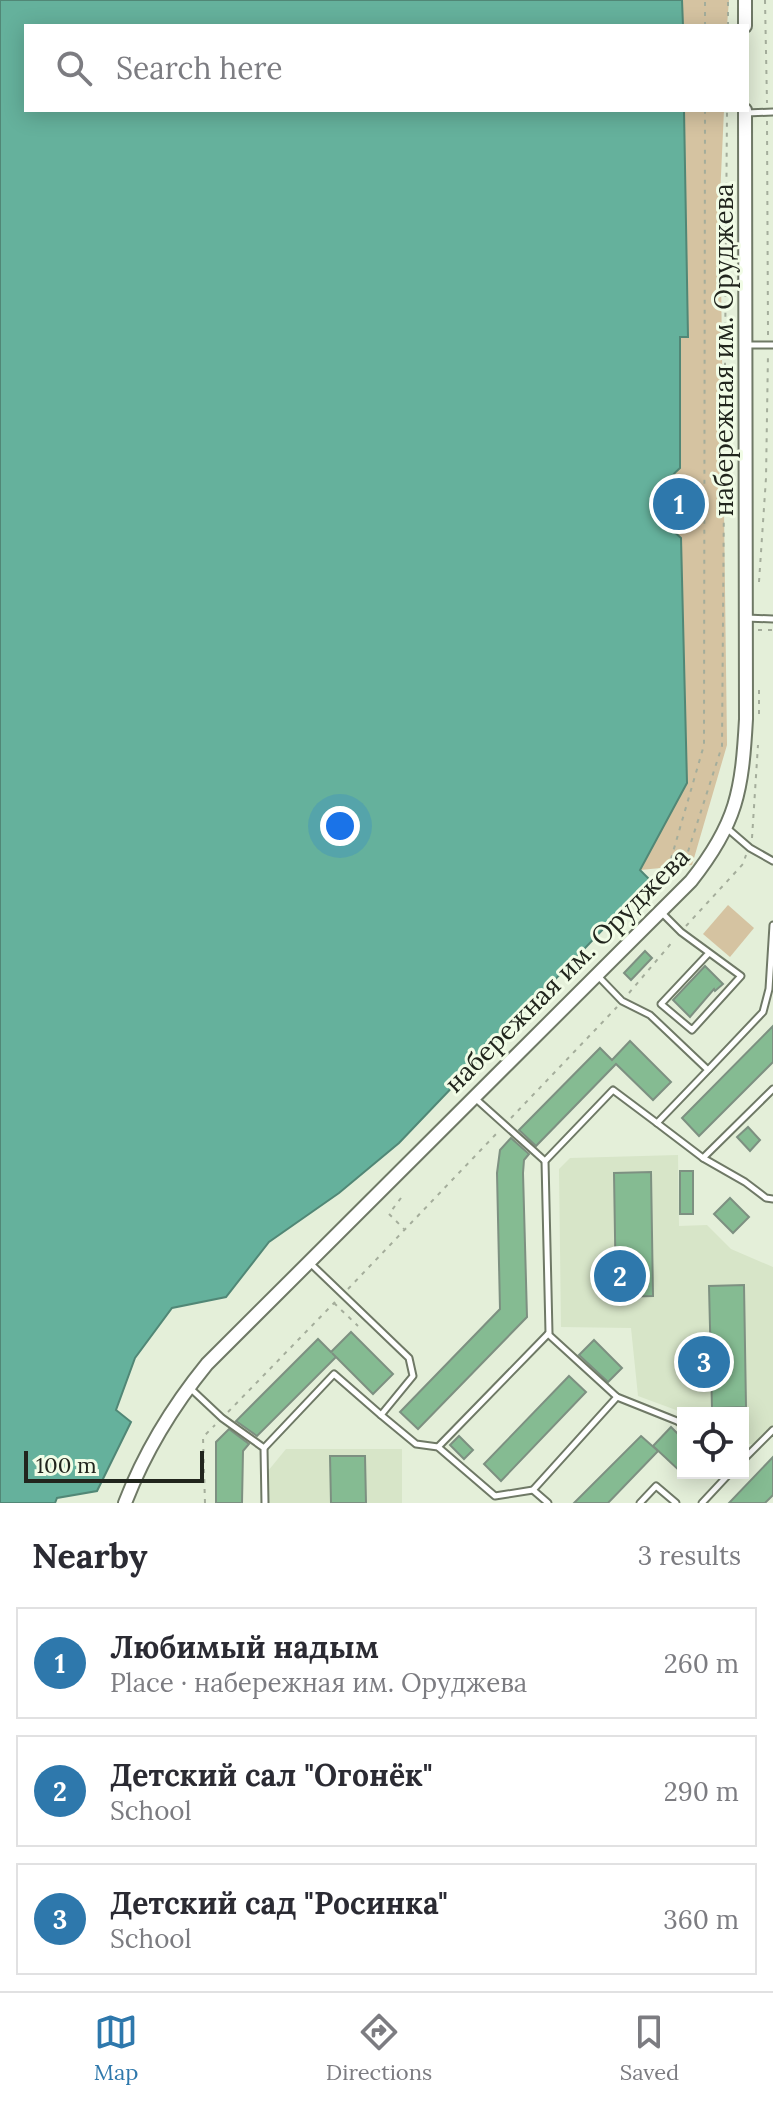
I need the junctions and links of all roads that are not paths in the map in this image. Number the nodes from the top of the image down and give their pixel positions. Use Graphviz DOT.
graph roads {
  1 [pos="745,0"];
  2 [pos="745,24"];
  3 [pos="749,111"];
  4 [pos="745,112"];
  5 [pos="770,112"];
  6 [pos="746,345"];
  7 [pos="770,345"];
  8 [pos="751,618"];
  9 [pos="773,619"];
  10 [pos="727,829"];
  11 [pos="773,861"];
  12 [pos="661,912"];
  13 [pos="773,925"];
  14 [pos="708,954"];
  15 [pos="596,974"];
  16 [pos="708,1070"];
  17 [pos="773,1089"];
  18 [pos="473,1096"];
  19 [pos="657,1123"];
  20 [pos="703,1158"];
  21 [pos="545,1161"];
  22 [pos="773,1199"];
  23 [pos="308,1261"];
  24 [pos="548,1334"];
  25 [pos="188,1387"];
  26 [pos="617,1397"];
  27 [pos="381,1415"];
  28 [pos="677,1421"];
  29 [pos="773,1430"];
  30 [pos="438,1447"];
  31 [pos="264,1448"];
  32 [pos="749,1454"];
  33 [pos="724,1479"];
  34 [pos="533,1490"];
  35 [pos="125,1503"];
  36 [pos="265,1503"];
  37 [pos="548,1503"];
  38 [pos="640,1503"];
  39 [pos="676,1503"];
  40 [pos="702,1503"];
  1 -- 2 [label="street"];
  3 -- 5 [label="lane"];
  4 -- 6 [label="street, набережная им. Оруджева"];
  6 -- 7 [label="lane"];
  6 -- 8 [label="street, набережная им. Оруджева"];
  8 -- 9 [label="lane"];
  8 -- 10 [label="street, набережная им. Оруджева"];
  10 -- 11 [label="lane"];
  10 -- 12 [label="street, набережная им. Оруджева"];
  12 -- 14 [label="lane"];
  12 -- 15 [label="street, набережная им. Оруджева"];
  13 -- 16 [label="lane"];
  14 -- 14 [label="lane"];
  15 -- 16 [label="lane"];
  15 -- 18 [label="street, набережная им. Оруджева"];
  16 -- 19 [label="lane"];
  17 -- 20 [label="lane"];
  18 -- 21 [label="lane"];
  18 -- 23 [label="street, набережная им. Оруджева"];
  19 -- 20 [label="lane"];
  19 -- 21 [label="lane"];
  20 -- 22 [label="lane"];
  21 -- 24 [label="lane"];
  23 -- 25 [label="street, набережная им. Оруджева"];
  23 -- 27 [label="lane"];
  24 -- 26 [label="lane"];
  24 -- 30 [label="lane"];
  25 -- 31 [label="lane"];
  25 -- 35 [label="street, набережная им. Оруджева"];
  26 -- 28 [label="lane"];
  26 -- 34 [label="lane"];
  27 -- 30 [label="lane"];
  27 -- 31 [label="lane"];
  29 -- 32 [label="lane"];
  30 -- 34 [label="lane"];
  31 -- 36 [label="lane"];
  33 -- 40 [label="lane"];
  34 -- 37 [label="lane"];
  38 -- 39 [label="lane"];
}
